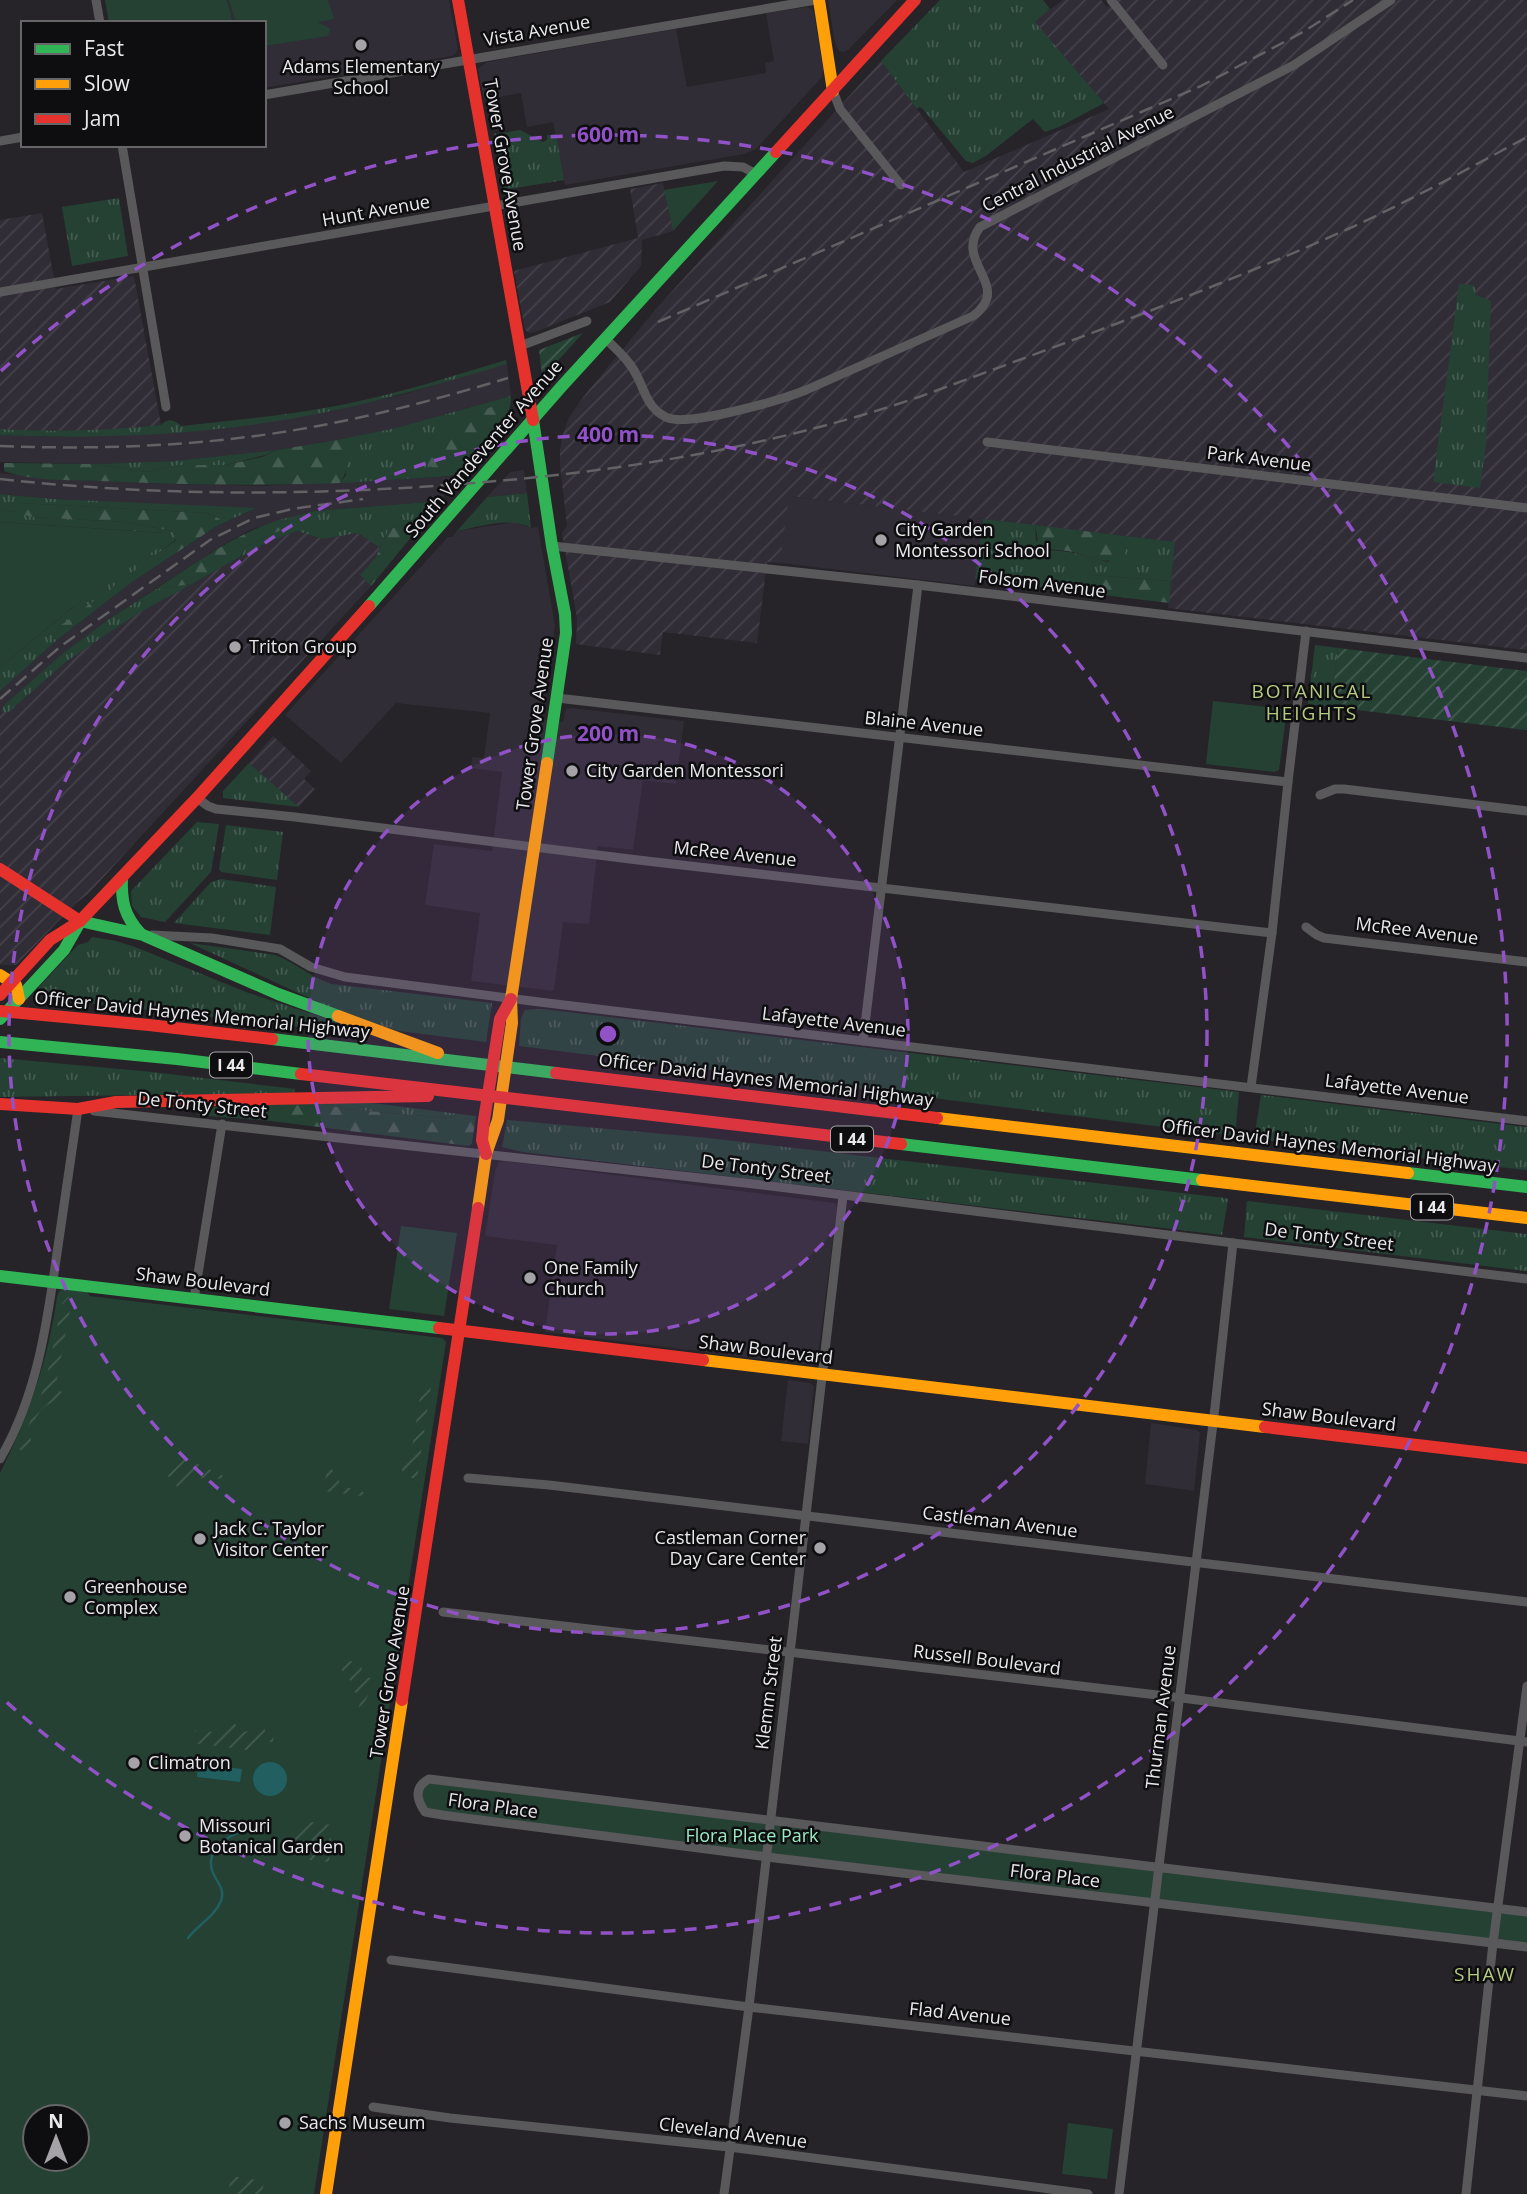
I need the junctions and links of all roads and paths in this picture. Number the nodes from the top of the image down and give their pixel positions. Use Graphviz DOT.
graph roads {
  1 [pos="96,0"];
  2 [pos="458,0"];
  3 [pos="817,0"];
  4 [pos="915,0"];
  5 [pos="1111,0"];
  6 [pos="1391,0"];
  7 [pos="100,21"];
  8 [pos="468,59"];
  9 [pos="1163,65"];
  10 [pos="833,91"];
  11 [pos="266,95"];
  12 [pos="21,137"];
  13 [pos="0,141"];
  14 [pos="121,147"];
  15 [pos="755,174"];
  16 [pos="901,185"];
  17 [pos="494,206"];
  18 [pos="142,268"];
  19 [pos="0,292"];
  20 [pos="587,321"];
  21 [pos="606,339"];
  22 [pos="520,346"];
  23 [pos="166,407"];
  24 [pos="533,422"];
  25 [pos="987,442"];
  26 [pos="1527,508"];
  27 [pos="552,546"];
  28 [pos="918,586"];
  29 [pos="1306,631"];
  30 [pos="1527,658"];
  31 [pos="557,698"];
  32 [pos="900,737"];
  33 [pos="1287,782"];
  34 [pos="1320,795"];
  35 [pos="197,798"];
  36 [pos="1527,811"];
  37 [pos="534,848"];
  38 [pos="0,869"];
  39 [pos="122,877"];
  40 [pos="881,888"];
  41 [pos="80,921"];
  42 [pos="1306,926"];
  43 [pos="1272,933"];
  44 [pos="143,936"];
  45 [pos="1527,962"];
  46 [pos="0,975"];
  47 [pos="13,981"];
  48 [pos="0,995"];
  49 [pos="19,999"];
  50 [pos="510,999"];
  51 [pos="0,1011"];
  52 [pos="0,1019"];
  53 [pos="863,1041"];
  54 [pos="7,1043"];
  55 [pos="453,1060"];
  56 [pos="1251,1087"];
  57 [pos="449,1092"];
  58 [pos="0,1104"];
  59 [pos="78,1109"];
  60 [pos="1527,1121"];
  61 [pos="222,1124"];
  62 [pos="486,1154"];
  63 [pos="1527,1187"];
  64 [pos="843,1196"];
  65 [pos="1527,1218"];
  66 [pos="1233,1243"];
  67 [pos="0,1276"];
  68 [pos="1527,1279"];
  69 [pos="53,1282"];
  70 [pos="194,1299"];
  71 [pos="460,1330"];
  72 [pos="824,1376"];
  73 [pos="1213,1420"];
  74 [pos="1527,1458"];
  75 [pos="0,1459"];
  76 [pos="468,1478"];
  77 [pos="805,1516"];
  78 [pos="1196,1561"];
  79 [pos="1527,1602"];
  80 [pos="443,1612"];
  81 [pos="790,1653"];
  82 [pos="1527,1686"];
  83 [pos="1180,1698"];
  84 [pos="1523,1742"];
  85 [pos="769,1820"];
  86 [pos="765,1857"];
  87 [pos="1158,1867"];
  88 [pos="1154,1903"];
  89 [pos="1499,1908"];
  90 [pos="1527,1912"];
  91 [pos="1493,1943"];
  92 [pos="1527,1947"];
  93 [pos="390,1960"];
  94 [pos="749,2007"];
  95 [pos="1137,2050"];
  96 [pos="1479,2090"];
  97 [pos="1527,2096"];
  98 [pos="373,2107"];
  99 [pos="729,2147"];
  100 [pos="326,2194"];
  101 [pos="724,2194"];
  102 [pos="1088,2194"];
  103 [pos="1119,2194"];
  104 [pos="1466,2194"];
  1 -- 7 [label="street"];
  2 -- 8 [label="main road, Tower Grove Avenue"];
  3 -- 8 [label="street, Vista Avenue"];
  3 -- 10 [label="main road"];
  4 -- 10 [label="main road, South Vandeventer Avenue"];
  5 -- 9 [label="street"];
  6 -- 21 [label="street, Central Industrial Avenue"];
  8 -- 11 [label="street, Vista Avenue"];
  8 -- 17 [label="main road, Tower Grove Avenue"];
  10 -- 15 [label="main road, South Vandeventer Avenue"];
  10 -- 16 [label="street"];
  12 -- 13 [label="street"];
  14 -- 18 [label="street"];
  15 -- 17 [label="street, Hunt Avenue"];
  15 -- 21 [label="main road, South Vandeventer Avenue"];
  17 -- 18 [label="street, Hunt Avenue"];
  17 -- 22 [label="main road, Tower Grove Avenue"];
  18 -- 19 [label="street, Hunt Avenue"];
  18 -- 23 [label="street"];
  20 -- 22 [label="street"];
  21 -- 24 [label="main road, South Vandeventer Avenue"];
  22 -- 24 [label="main road, Tower Grove Avenue"];
  24 -- 27 [label="main road, Tower Grove Avenue"];
  24 -- 35 [label="main road, South Vandeventer Avenue"];
  25 -- 26 [label="street, Park Avenue"];
  27 -- 28 [label="street, Folsom Avenue"];
  27 -- 31 [label="main road, Tower Grove Avenue"];
  28 -- 29 [label="street, Folsom Avenue"];
  28 -- 32 [label="street"];
  29 -- 30 [label="street, Folsom Avenue"];
  29 -- 33 [label="street"];
  31 -- 32 [label="street, Blaine Avenue"];
  31 -- 37 [label="main road, Tower Grove Avenue"];
  32 -- 33 [label="street, Blaine Avenue"];
  32 -- 40 [label="street"];
  33 -- 43 [label="street"];
  34 -- 36 [label="street"];
  35 -- 37 [label="street, McRee Avenue"];
  35 -- 39 [label="main road, South Vandeventer Avenue"];
  37 -- 40 [label="street, McRee Avenue"];
  37 -- 50 [label="main road, Tower Grove Avenue"];
  38 -- 41 [label="main road"];
  39 -- 41 [label="main road, South Vandeventer Avenue"];
  39 -- 44 [label="main road"];
  40 -- 43 [label="street, McRee Avenue"];
  40 -- 53 [label="street"];
  41 -- 44 [label="main road"];
  41 -- 47 [label="main road, South Vandeventer Avenue"];
  41 -- 49 [label="main road, South Vandeventer Avenue"];
  42 -- 45 [label="street, McRee Avenue"];
  43 -- 56 [label="street"];
  44 -- 50 [label="street, Lafayette Avenue"];
  44 -- 55 [label="main road"];
  46 -- 47 [label="main road"];
  47 -- 48 [label="main road, South Vandeventer Avenue"];
  47 -- 49 [label="main road"];
  49 -- 52 [label="main road, South Vandeventer Avenue"];
  50 -- 53 [label="street, Lafayette Avenue"];
  50 -- 62 [label="main road, Tower Grove Avenue"];
  51 -- 55 [label="main road, Officer David Haynes Memorial Highway / I 44"];
  53 -- 56 [label="street, Lafayette Avenue"];
  54 -- 57 [label="main road, I 44"];
  55 -- 63 [label="main road, Officer David Haynes Memorial Highway / I 44"];
  56 -- 60 [label="street, Lafayette Avenue"];
  57 -- 59 [label="main road"];
  57 -- 65 [label="main road, I 44"];
  58 -- 59 [label="main road, De Tonty Street"];
  59 -- 61 [label="street, De Tonty Street"];
  59 -- 69 [label="street"];
  61 -- 62 [label="street, De Tonty Street"];
  61 -- 70 [label="street"];
  62 -- 64 [label="street, De Tonty Street"];
  62 -- 71 [label="main road, Tower Grove Avenue"];
  64 -- 66 [label="street, De Tonty Street"];
  64 -- 72 [label="street, Klemm Street"];
  66 -- 68 [label="street, De Tonty Street"];
  66 -- 73 [label="street, Thurman Avenue"];
  67 -- 69 [label="main road, Shaw Boulevard"];
  69 -- 70 [label="main road, Shaw Boulevard"];
  69 -- 75 [label="street"];
  70 -- 71 [label="main road, Shaw Boulevard"];
  71 -- 72 [label="main road, Shaw Boulevard"];
  71 -- 100 [label="main road, Tower Grove Avenue"];
  72 -- 73 [label="main road, Shaw Boulevard"];
  72 -- 77 [label="street, Klemm Street"];
  73 -- 74 [label="main road, Shaw Boulevard"];
  73 -- 78 [label="street, Thurman Avenue"];
  76 -- 77 [label="street, Castleman Avenue"];
  77 -- 78 [label="street, Castleman Avenue"];
  77 -- 81 [label="street, Klemm Street"];
  78 -- 79 [label="street, Castleman Avenue"];
  78 -- 83 [label="street, Thurman Avenue"];
  80 -- 81 [label="street, Russell Boulevard"];
  81 -- 83 [label="street, Russell Boulevard"];
  81 -- 85 [label="street, Klemm Street"];
  82 -- 84 [label="street"];
  83 -- 84 [label="street, Russell Boulevard"];
  83 -- 87 [label="street, Thurman Avenue"];
  84 -- 89 [label="street"];
  85 -- 86 [label="street, Klemm Street"];
  85 -- 86 [label="street, Flora Place"];
  85 -- 87 [label="street, Flora Place"];
  86 -- 88 [label="street, Flora Place"];
  86 -- 94 [label="street, Klemm Street"];
  87 -- 88 [label="street, Thurman Avenue"];
  87 -- 89 [label="street, Flora Place"];
  88 -- 91 [label="street, Flora Place"];
  88 -- 95 [label="street, Thurman Avenue"];
  89 -- 90 [label="street, Flora Place"];
  89 -- 91 [label="street"];
  91 -- 92 [label="street, Flora Place"];
  91 -- 96 [label="street"];
  93 -- 94 [label="street, Flad Avenue"];
  94 -- 95 [label="street, Flad Avenue"];
  94 -- 99 [label="street, Klemm Street"];
  95 -- 96 [label="street, Flad Avenue"];
  95 -- 103 [label="street, Thurman Avenue"];
  96 -- 97 [label="street, Flad Avenue"];
  96 -- 104 [label="street"];
  98 -- 99 [label="street, Cleveland Avenue"];
  99 -- 101 [label="street, Klemm Street"];
  99 -- 102 [label="street, Cleveland Avenue"];
}
